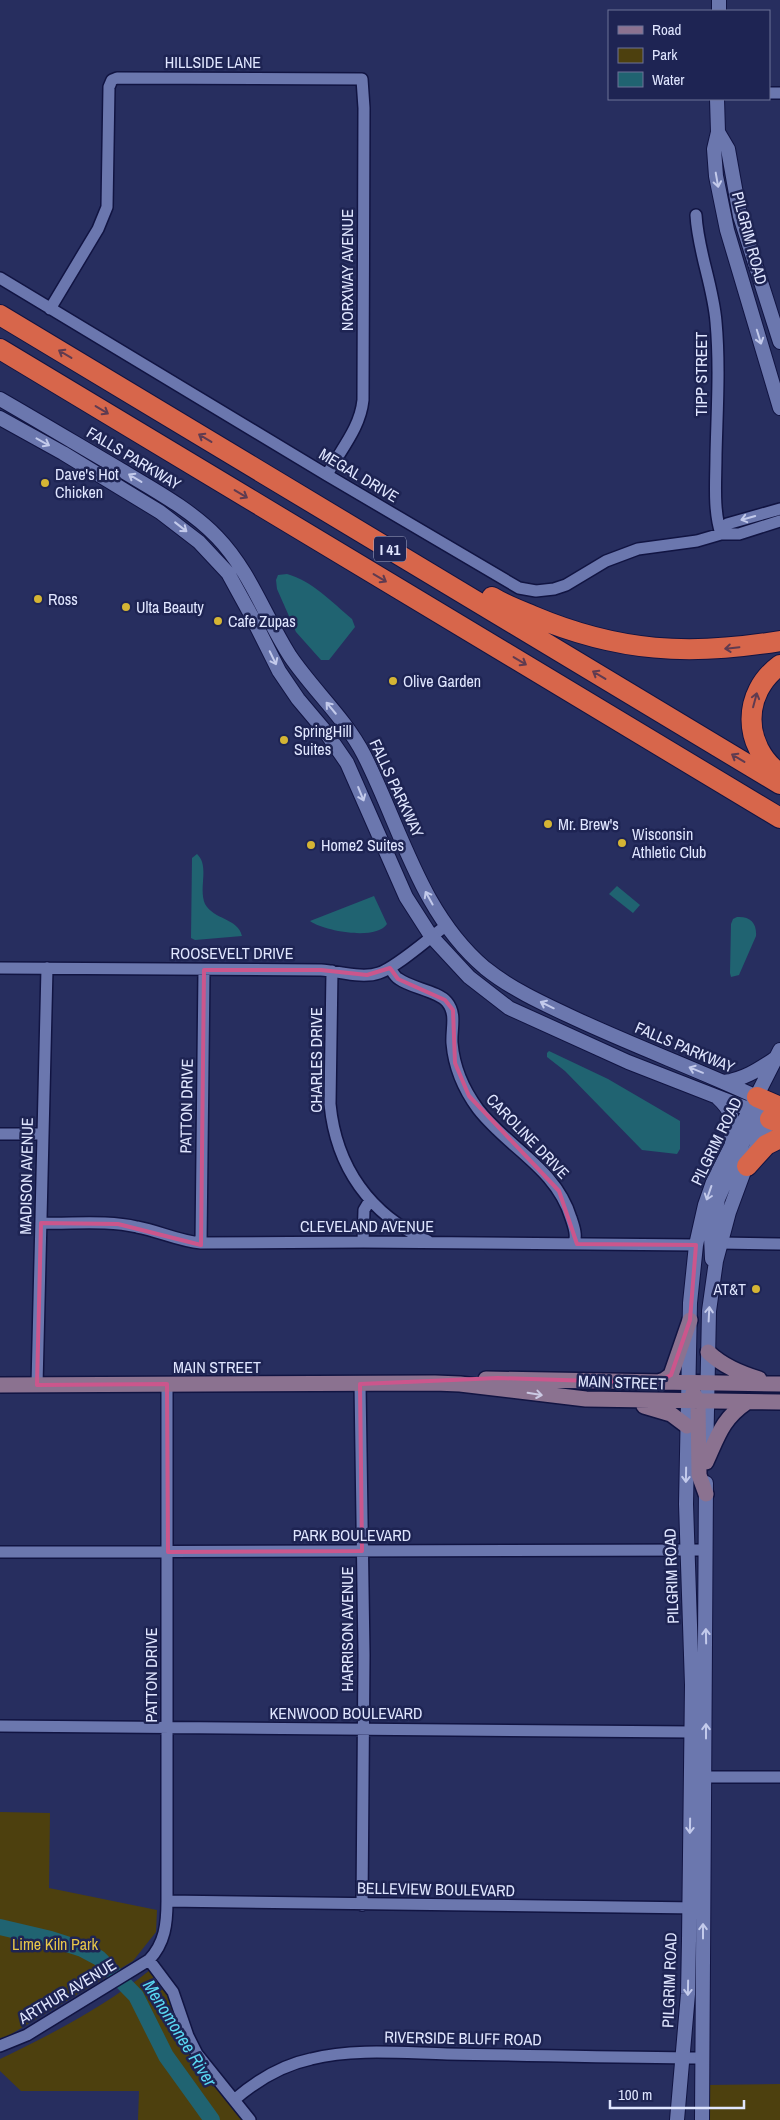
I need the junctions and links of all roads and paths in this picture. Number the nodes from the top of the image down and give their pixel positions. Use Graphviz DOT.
graph roads {
  1 [pos="339,78"];
  2 [pos="717,100"];
  3 [pos="718,132"];
  4 [pos="696,214"];
  5 [pos="0,278"];
  6 [pos="50,309"];
  7 [pos="0,315"];
  8 [pos="780,342"];
  9 [pos="0,349"];
  10 [pos="776,388"];
  11 [pos="0,399"];
  12 [pos="780,408"];
  13 [pos="0,418"];
  14 [pos="239,458"];
  15 [pos="327,475"];
  16 [pos="780,509"];
  17 [pos="780,522"];
  18 [pos="721,534"];
  19 [pos="780,640"];
  20 [pos="780,665"];
  21 [pos="588,702"];
  22 [pos="780,774"];
  23 [pos="780,784"];
  24 [pos="780,818"];
  25 [pos="780,828"];
  26 [pos="447,925"];
  27 [pos="431,936"];
  28 [pos="0,968"];
  29 [pos="47,968"];
  30 [pos="390,968"];
  31 [pos="204,970"];
  32 [pos="332,971"];
  33 [pos="778,1054"];
  34 [pos="724,1082"];
  35 [pos="718,1098"];
  36 [pos="769,1109"];
  37 [pos="0,1134"];
  38 [pos="43,1134"];
  39 [pos="780,1138"];
  40 [pos="729,1149"];
  41 [pos="747,1166"];
  42 [pos="370,1200"];
  43 [pos="41,1223"];
  44 [pos="363,1242"];
  45 [pos="200,1243"];
  46 [pos="431,1243"];
  47 [pos="720,1243"];
  48 [pos="574,1244"];
  49 [pos="696,1244"];
  50 [pos="780,1244"];
  51 [pos="713,1276"];
  52 [pos="690,1320"];
  53 [pos="708,1352"];
  54 [pos="435,1382"];
  55 [pos="656,1383"];
  56 [pos="688,1383"];
  57 [pos="708,1383"];
  58 [pos="778,1383"];
  59 [pos="167,1384"];
  60 [pos="360,1384"];
  61 [pos="0,1385"];
  62 [pos="38,1385"];
  63 [pos="619,1400"];
  64 [pos="697,1401"];
  65 [pos="747,1402"];
  66 [pos="780,1402"];
  67 [pos="687,1426"];
  68 [pos="706,1462"];
  69 [pos="706,1494"];
  70 [pos="688,1550"];
  71 [pos="705,1550"];
  72 [pos="362,1551"];
  73 [pos="0,1552"];
  74 [pos="168,1552"];
  75 [pos="699,1685"];
  76 [pos="0,1726"];
  77 [pos="168,1728"];
  78 [pos="363,1729"];
  79 [pos="691,1732"];
  80 [pos="691,1777"];
  81 [pos="705,1777"];
  82 [pos="780,1777"];
  83 [pos="167,1901"];
  84 [pos="362,1905"];
  85 [pos="689,1908"];
  86 [pos="704,1908"];
  87 [pos="149,1960"];
  88 [pos="0,2046"];
  89 [pos="682,2058"];
  90 [pos="702,2058"];
  91 [pos="234,2100"];
  92 [pos="250,2120"];
  93 [pos="677,2120"];
  94 [pos="702,2120"];
  1 -- 6 [label="street, HILLSIDE LANE"];
  1 -- 15 [label="street, NORXWAY AVENUE"];
  2 -- 3 [label="street, PILGRIM ROAD"];
  3 -- 8 [label="street, PILGRIM ROAD"];
  3 -- 10 [label="street, PILGRIM ROAD, one-way"];
  4 -- 18 [label="street, TIPP STREET"];
  5 -- 6 [label="street, MEGAL DRIVE"];
  6 -- 15 [label="street, MEGAL DRIVE"];
  14 -- 7 [label="highway, I 41, one-way"];
  9 -- 21 [label="highway, I 41, one-way"];
  10 -- 12 [label="street, PILGRIM ROAD"];
  26 -- 11 [label="street, FALLS PARKWAY, one-way"];
  13 -- 27 [label="street, FALLS PARKWAY, one-way"];
  19 -- 14 [label="highway, one-way"];
  23 -- 14 [label="highway, I 41, one-way"];
  15 -- 18 [label="street, MEGAL DRIVE"];
  16 -- 18 [label="street, MEGAL DRIVE, one-way"];
  17 -- 18 [label="street, MEGAL DRIVE"];
  22 -- 20 [label="highway, one-way"];
  21 -- 24 [label="highway, I 41"];
  21 -- 25 [label="highway"];
  26 -- 27 [label="street, ROOSEVELT DRIVE"];
  34 -- 26 [label="street, FALLS PARKWAY, one-way"];
  27 -- 30 [label="street, ROOSEVELT DRIVE"];
  27 -- 35 [label="street, FALLS PARKWAY"];
  28 -- 29 [label="street, ROOSEVELT DRIVE"];
  29 -- 31 [label="street, ROOSEVELT DRIVE"];
  29 -- 38 [label="street, MADISON AVENUE"];
  30 -- 32 [label="street, ROOSEVELT DRIVE"];
  30 -- 48 [label="street, CAROLINE DRIVE"];
  31 -- 32 [label="street, ROOSEVELT DRIVE"];
  31 -- 45 [label="street, PATTON DRIVE"];
  32 -- 42 [label="street, CHARLES DRIVE"];
  33 -- 34 [label="street"];
  33 -- 36 [label="street, PILGRIM ROAD"];
  34 -- 36 [label="street, FALLS PARKWAY"];
  35 -- 36 [label="street, FALLS PARKWAY"];
  35 -- 40 [label="street"];
  36 -- 40 [label="street, PILGRIM ROAD"];
  36 -- 41 [label="street, PILGRIM ROAD"];
  36 -- 51 [label="street"];
  37 -- 38 [label="street"];
  38 -- 43 [label="street, MADISON AVENUE"];
  39 -- 41 [label="highway"];
  40 -- 49 [label="street, PILGRIM ROAD, one-way"];
  41 -- 47 [label="street, PILGRIM ROAD"];
  42 -- 44 [label="street"];
  42 -- 46 [label="street, CHARLES DRIVE"];
  43 -- 45 [label="street, CLEVELAND AVENUE"];
  43 -- 62 [label="street, MADISON AVENUE"];
  44 -- 45 [label="street, CLEVELAND AVENUE"];
  44 -- 46 [label="street, CLEVELAND AVENUE"];
  46 -- 48 [label="street, CLEVELAND AVENUE"];
  47 -- 50 [label="street"];
  47 -- 51 [label="street, PILGRIM ROAD"];
  48 -- 49 [label="street, CLEVELAND AVENUE"];
  49 -- 52 [label="street, PILGRIM ROAD"];
  53 -- 51 [label="street, PILGRIM ROAD, one-way"];
  52 -- 55 [label="main road"];
  52 -- 56 [label="street, PILGRIM ROAD"];
  53 -- 57 [label="street, PILGRIM ROAD"];
  53 -- 58 [label="main road"];
  54 -- 55 [label="main road, MAIN STREET"];
  54 -- 60 [label="main road, MAIN STREET"];
  54 -- 63 [label="main road, MAIN STREET, one-way"];
  55 -- 56 [label="main road, MAIN STREET"];
  56 -- 57 [label="main road, MAIN STREET"];
  56 -- 64 [label="main road"];
  57 -- 58 [label="main road, MAIN STREET"];
  57 -- 64 [label="street, PILGRIM ROAD"];
  59 -- 60 [label="main road, MAIN STREET"];
  59 -- 62 [label="main road, MAIN STREET"];
  59 -- 74 [label="street, PATTON DRIVE"];
  60 -- 72 [label="street, HARRISON AVENUE"];
  61 -- 62 [label="main road, MAIN STREET"];
  63 -- 64 [label="main road, MAIN STREET"];
  63 -- 67 [label="main road"];
  64 -- 65 [label="main road, MAIN STREET"];
  64 -- 67 [label="street, PILGRIM ROAD"];
  64 -- 68 [label="street, PILGRIM ROAD"];
  64 -- 69 [label="main road"];
  65 -- 66 [label="main road, MAIN STREET"];
  65 -- 68 [label="main road"];
  67 -- 70 [label="street, PILGRIM ROAD, one-way"];
  68 -- 69 [label="street, PILGRIM ROAD"];
  69 -- 71 [label="street, PILGRIM ROAD"];
  70 -- 71 [label="street, PARK BOULEVARD"];
  70 -- 72 [label="street, PARK BOULEVARD"];
  70 -- 75 [label="street, PILGRIM ROAD"];
  75 -- 71 [label="street, PILGRIM ROAD, one-way"];
  72 -- 74 [label="street, PARK BOULEVARD"];
  72 -- 78 [label="street, HARRISON AVENUE"];
  73 -- 74 [label="street, PARK BOULEVARD"];
  74 -- 77 [label="street, PATTON DRIVE"];
  75 -- 79 [label="street, PILGRIM ROAD"];
  81 -- 75 [label="street, PILGRIM ROAD, one-way"];
  76 -- 77 [label="street, KENWOOD BOULEVARD"];
  77 -- 78 [label="street, KENWOOD BOULEVARD"];
  77 -- 83 [label="street, PATTON DRIVE"];
  78 -- 79 [label="street, KENWOOD BOULEVARD"];
  78 -- 84 [label="street, HARRISON AVENUE"];
  79 -- 80 [label="street, PILGRIM ROAD"];
  80 -- 81 [label="street"];
  80 -- 85 [label="street, PILGRIM ROAD, one-way"];
  81 -- 82 [label="street"];
  81 -- 86 [label="street, PILGRIM ROAD"];
  83 -- 84 [label="street, BELLEVIEW BOULEVARD"];
  83 -- 87 [label="street, PATTON DRIVE"];
  84 -- 85 [label="street, BELLEVIEW BOULEVARD"];
  85 -- 86 [label="street, BELLEVIEW BOULEVARD"];
  85 -- 89 [label="street, PILGRIM ROAD, one-way"];
  90 -- 86 [label="street, PILGRIM ROAD, one-way"];
  87 -- 88 [label="street, ARTHUR AVENUE"];
  87 -- 91 [label="street"];
  89 -- 90 [label="street, RIVERSIDE BLUFF ROAD"];
  89 -- 91 [label="street, RIVERSIDE BLUFF ROAD"];
  89 -- 93 [label="street, PILGRIM ROAD"];
  90 -- 94 [label="street, PILGRIM ROAD"];
  91 -- 92 [label="street"];
}
